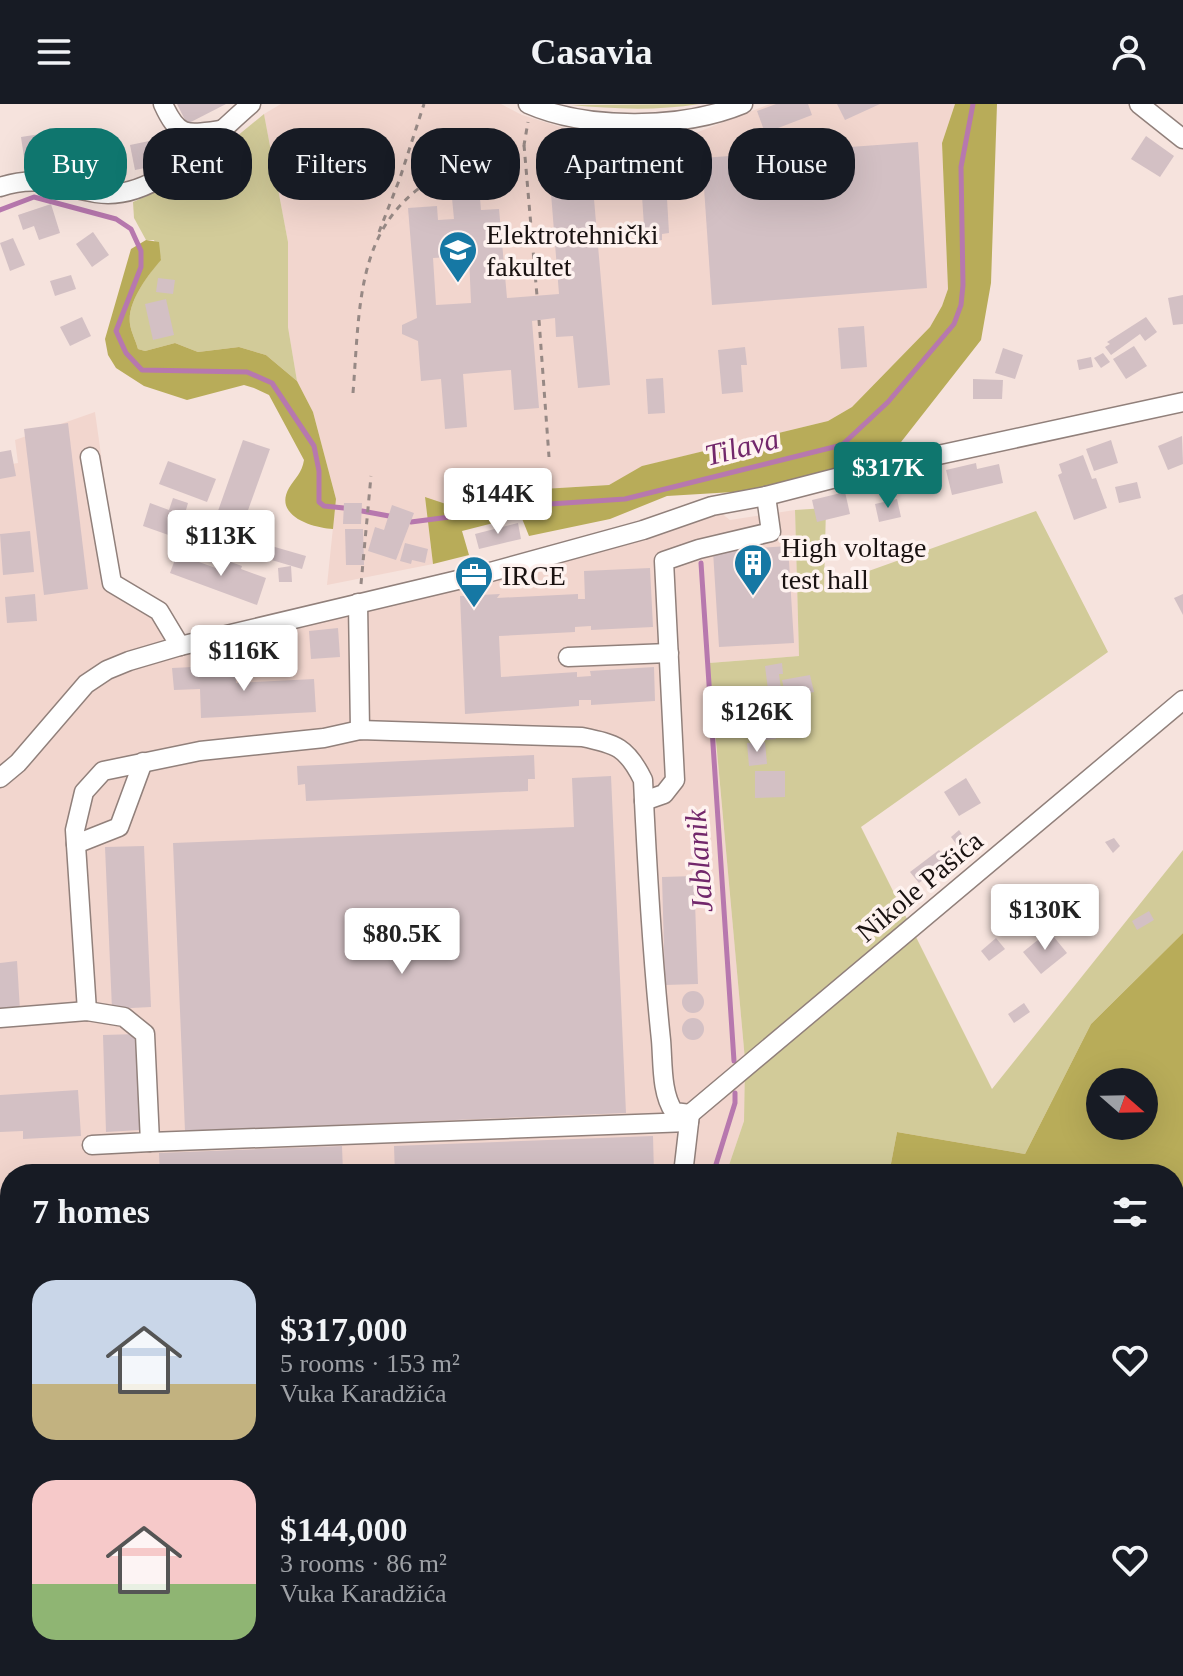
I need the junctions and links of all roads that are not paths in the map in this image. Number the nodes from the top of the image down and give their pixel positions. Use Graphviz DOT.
graph roads {
  1 [pos="163,104"];
  2 [pos="251,104"];
  3 [pos="743,104"];
  4 [pos="1139,104"];
  5 [pos="530,105"];
  6 [pos="176,128"];
  7 [pos="222,128"];
  8 [pos="1183,139"];
  9 [pos="0,187"];
  10 [pos="143,187"];
  11 [pos="1183,402"];
  12 [pos="90,457"];
  13 [pos="766,496"];
  14 [pos="358,603"];
  15 [pos="180,646"];
  16 [pos="669,653"];
  17 [pos="568,657"];
  18 [pos="1183,700"];
  19 [pos="360,730"];
  20 [pos="143,762"];
  21 [pos="0,778"];
  22 [pos="644,801"];
  23 [pos="76,844"];
  24 [pos="87,1011"];
  25 [pos="0,1018"];
  26 [pos="689,1118"];
  27 [pos="150,1142"];
  28 [pos="92,1145"];
  29 [pos="684,1164"];
  1 -- 6 [label="street"];
  2 -- 7 [label="street"];
  3 -- 5 [label="street"];
  4 -- 8 [label="street"];
  9 -- 10 [label="street"];
  11 -- 13 [label="street"];
  12 -- 15 [label="street"];
  13 -- 14 [label="street"];
  13 -- 16 [label="street"];
  14 -- 15 [label="street"];
  14 -- 19 [label="street"];
  15 -- 21 [label="street"];
  16 -- 17 [label="street"];
  16 -- 22 [label="street"];
  18 -- 26 [label="street, Nikole Pašića"];
  19 -- 20 [label="street"];
  19 -- 22 [label="street"];
  20 -- 23 [label="street"];
  20 -- 23 [label="street"];
  22 -- 26 [label="street"];
  23 -- 24 [label="street"];
  24 -- 25 [label="street"];
  24 -- 27 [label="street"];
  26 -- 27 [label="street"];
  26 -- 29 [label="street"];
  27 -- 28 [label="street"];
}
